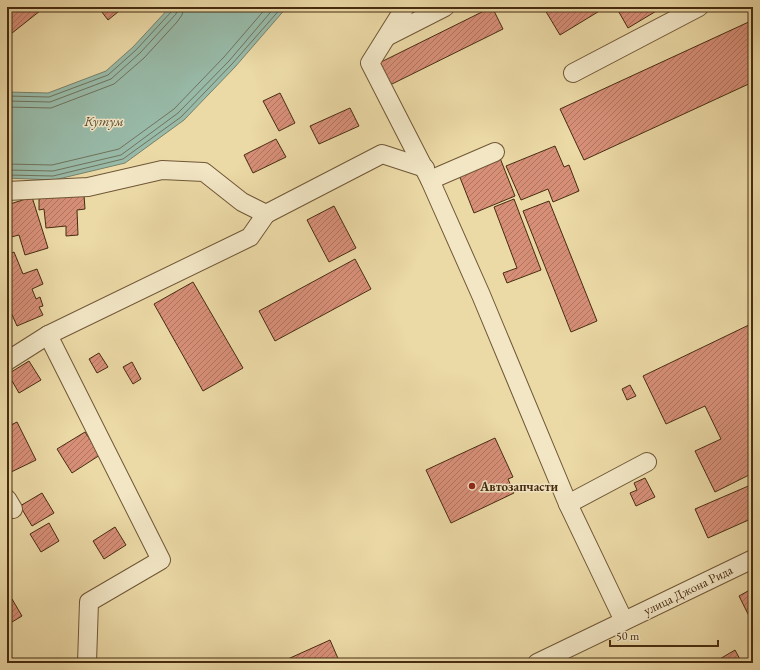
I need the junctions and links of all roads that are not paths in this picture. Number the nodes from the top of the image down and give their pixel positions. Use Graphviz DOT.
graph roads {
  1 [pos="405,7"];
  2 [pos="445,7"];
  3 [pos="699,7"];
  4 [pos="388,36"];
  5 [pos="573,73"];
  6 [pos="495,152"];
  7 [pos="427,174"];
  8 [pos="7,191"];
  9 [pos="266,214"];
  10 [pos="48,335"];
  11 [pos="7,361"];
  12 [pos="647,462"];
  13 [pos="568,504"];
  14 [pos="753,559"];
  15 [pos="624,621"];
  16 [pos="87,663"];
  17 [pos="537,663"];
  1 -- 4 [label="street"];
  2 -- 4 [label="street"];
  3 -- 5 [label="street"];
  4 -- 7 [label="street"];
  6 -- 7 [label="street"];
  7 -- 9 [label="street"];
  7 -- 13 [label="street"];
  8 -- 9 [label="street"];
  9 -- 10 [label="street"];
  10 -- 11 [label="street"];
  10 -- 16 [label="street"];
  12 -- 13 [label="street"];
  13 -- 15 [label="street"];
  14 -- 15 [label="street, улица Джона Рида"];
  15 -- 17 [label="street, улица Джона Рида"];
}
